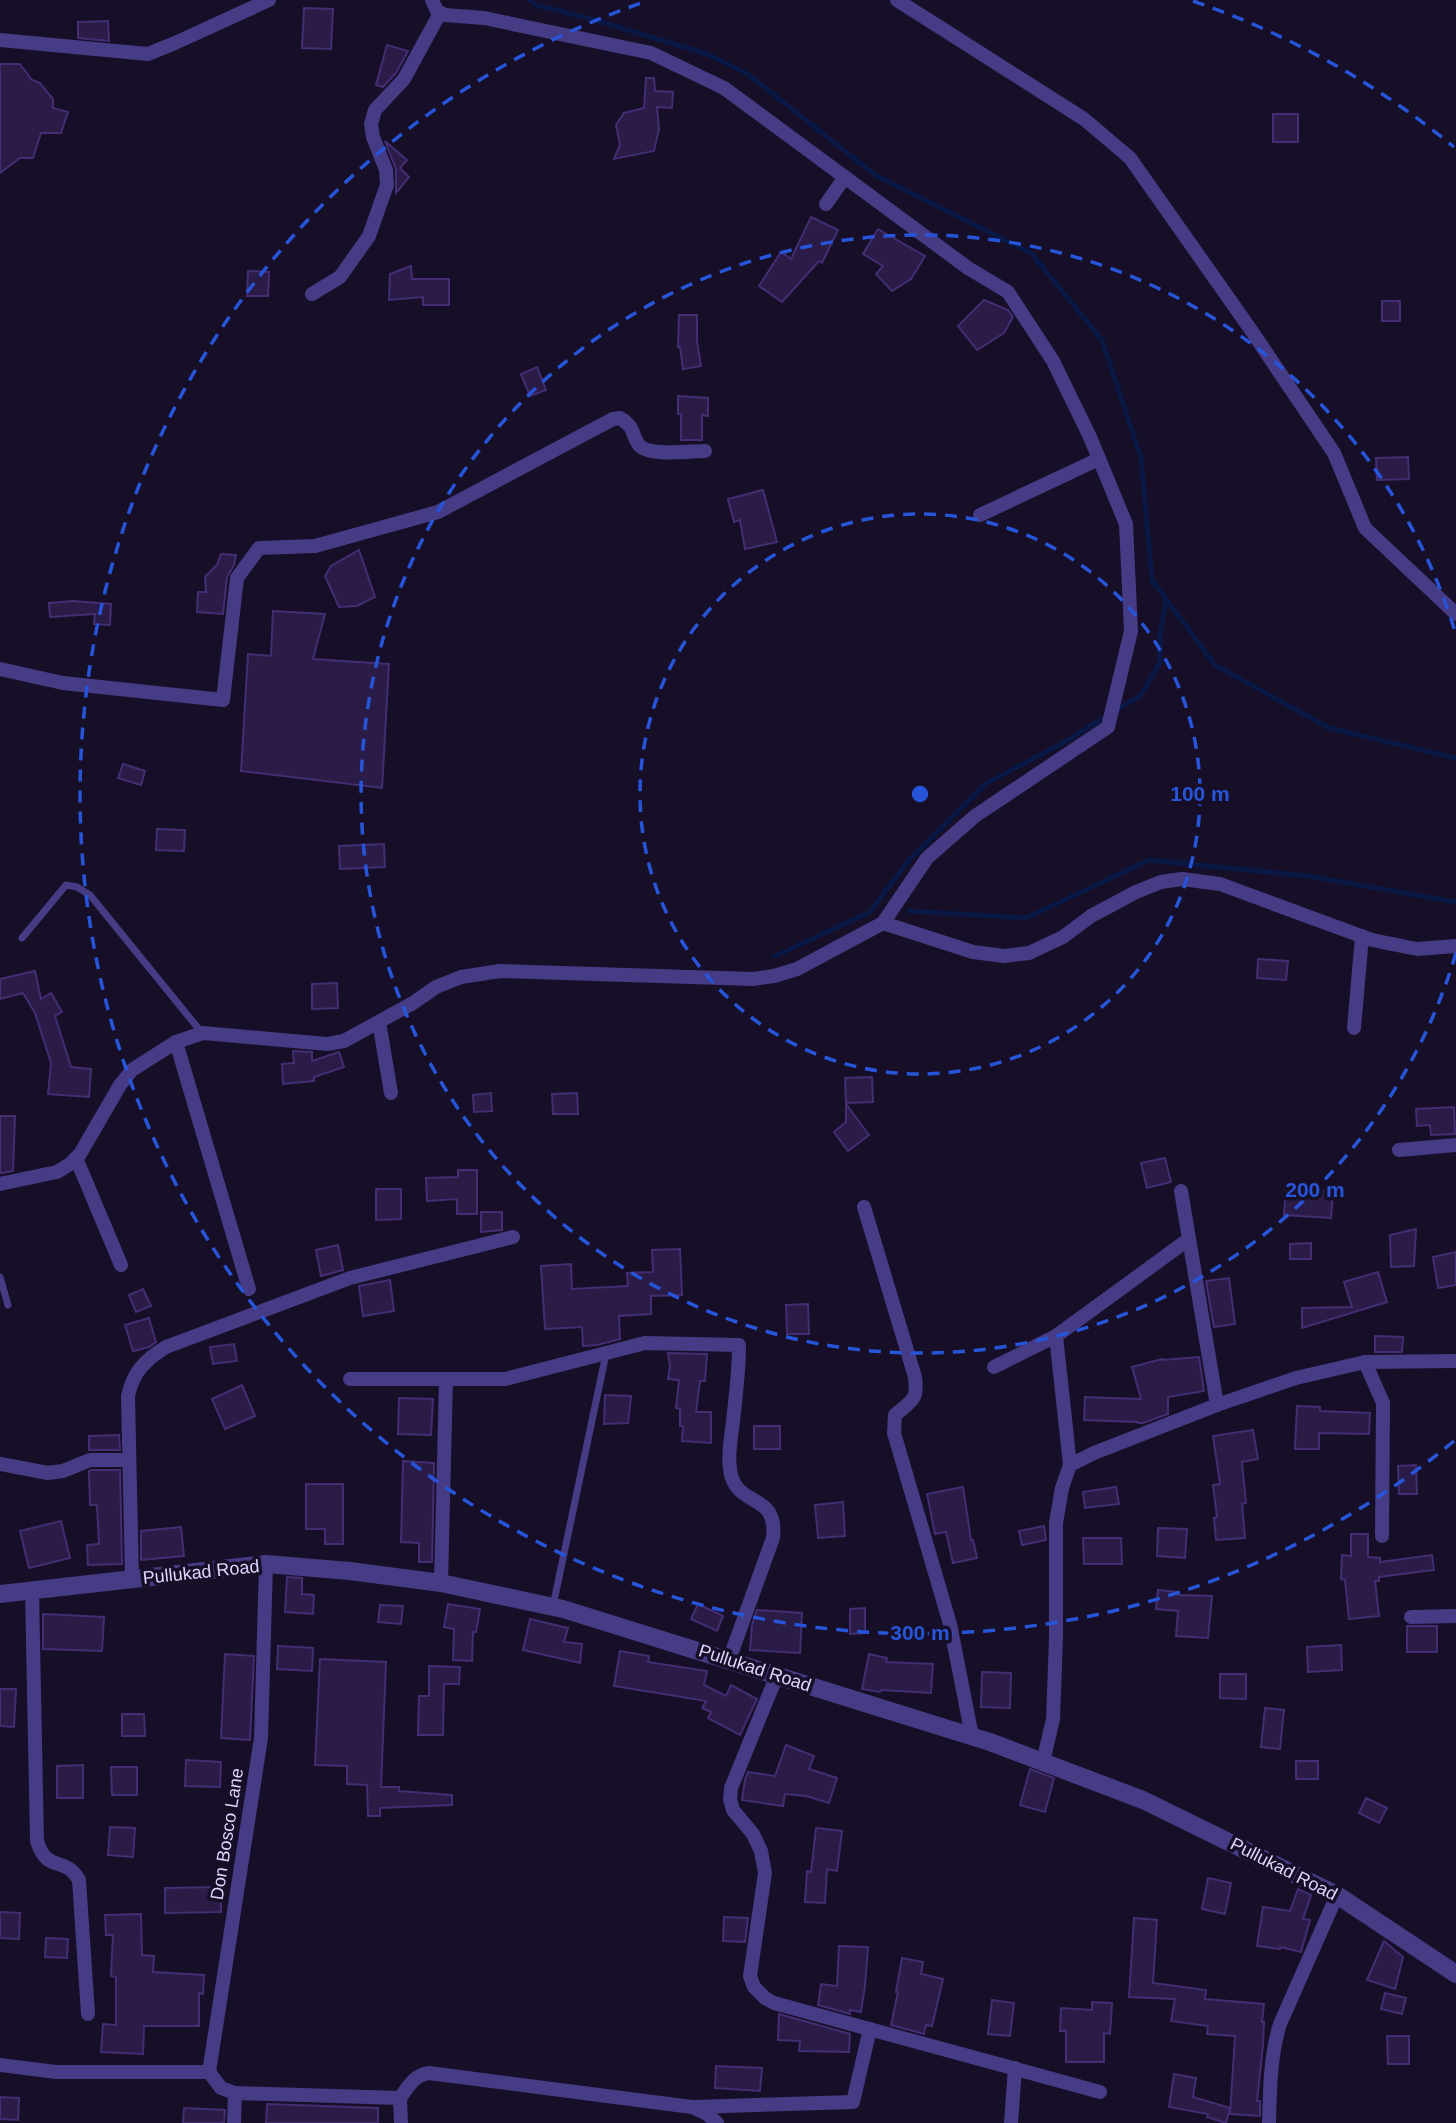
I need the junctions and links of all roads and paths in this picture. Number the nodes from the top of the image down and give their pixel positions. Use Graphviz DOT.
graph roads {
  1 [pos="269,0"];
  2 [pos="432,0"];
  3 [pos="897,0"];
  4 [pos="440,13"];
  5 [pos="0,40"];
  6 [pos="845,177"];
  7 [pos="826,204"];
  8 [pos="312,294"];
  9 [pos="705,451"];
  10 [pos="1099,459"];
  11 [pos="980,515"];
  12 [pos="1456,614"];
  13 [pos="0,669"];
  14 [pos="883,923"];
  15 [pos="1362,936"];
  16 [pos="22,938"];
  17 [pos="1456,946"];
  18 [pos="379,1022"];
  19 [pos="1354,1028"];
  20 [pos="203,1033"];
  21 [pos="176,1042"];
  22 [pos="391,1093"];
  23 [pos="1456,1146"];
  24 [pos="1399,1150"];
  25 [pos="76,1158"];
  26 [pos="0,1184"];
  27 [pos="1181,1191"];
  28 [pos="864,1208"];
  29 [pos="513,1237"];
  30 [pos="1189,1239"];
  31 [pos="121,1265"];
  32 [pos="0,1277"];
  33 [pos="249,1289"];
  34 [pos="8,1305"];
  35 [pos="1056,1336"];
  36 [pos="606,1353"];
  37 [pos="1456,1361"];
  38 [pos="1365,1362"];
  39 [pos="994,1367"];
  40 [pos="350,1379"];
  41 [pos="446,1379"];
  42 [pos="1217,1405"];
  43 [pos="129,1460"];
  44 [pos="0,1464"];
  45 [pos="1070,1465"];
  46 [pos="1382,1536"];
  47 [pos="265,1564"];
  48 [pos="132,1579"];
  49 [pos="441,1583"];
  50 [pos="32,1590"];
  51 [pos="0,1594"];
  52 [pos="553,1607"];
  53 [pos="1411,1616"];
  54 [pos="1456,1616"];
  55 [pos="729,1660"];
  56 [pos="777,1675"];
  57 [pos="972,1736"];
  58 [pos="1043,1762"];
  59 [pos="1337,1895"];
  60 [pos="1456,1975"];
  61 [pos="88,2014"];
  62 [pos="870,2029"];
  63 [pos="0,2065"];
  64 [pos="1015,2068"];
  65 [pos="209,2072"];
  66 [pos="1100,2091"];
  67 [pos="235,2093"];
  68 [pos="400,2098"];
  69 [pos="692,2106"];
  70 [pos="234,2123"];
  71 [pos="401,2123"];
  72 [pos="717,2123"];
  73 [pos="1011,2123"];
  74 [pos="1269,2123"];
  1 -- 5 [label="street"];
  2 -- 4 [label="street"];
  3 -- 12 [label="street"];
  4 -- 6 [label="street"];
  4 -- 8 [label="street"];
  6 -- 7 [label="street"];
  6 -- 10 [label="street"];
  9 -- 13 [label="street"];
  10 -- 11 [label="street"];
  10 -- 14 [label="street"];
  14 -- 15 [label="street"];
  14 -- 18 [label="street"];
  15 -- 17 [label="street"];
  15 -- 19 [label="street"];
  16 -- 20 [label="lane"];
  18 -- 20 [label="street"];
  18 -- 22 [label="street"];
  20 -- 21 [label="street"];
  21 -- 25 [label="street"];
  21 -- 33 [label="street"];
  23 -- 24 [label="street"];
  25 -- 26 [label="street"];
  25 -- 31 [label="street"];
  27 -- 30 [label="street"];
  28 -- 57 [label="street"];
  29 -- 43 [label="street"];
  30 -- 35 [label="street"];
  30 -- 42 [label="street"];
  32 -- 34 [label="lane"];
  35 -- 39 [label="street"];
  35 -- 45 [label="street"];
  36 -- 41 [label="street"];
  36 -- 52 [label="lane"];
  36 -- 55 [label="street"];
  37 -- 38 [label="street"];
  38 -- 42 [label="street"];
  38 -- 46 [label="street"];
  40 -- 41 [label="street"];
  41 -- 49 [label="street"];
  42 -- 45 [label="street"];
  43 -- 44 [label="street"];
  43 -- 48 [label="street"];
  45 -- 58 [label="street"];
  47 -- 48 [label="street, Pullukad Road"];
  47 -- 49 [label="street, Pullukad Road"];
  47 -- 65 [label="street, Don Bosco Lane"];
  48 -- 50 [label="street, Pullukad Road"];
  49 -- 52 [label="street, Pullukad Road"];
  50 -- 51 [label="street, Pullukad Road"];
  50 -- 61 [label="street"];
  52 -- 55 [label="street, Pullukad Road"];
  53 -- 54 [label="street"];
  55 -- 56 [label="street, Pullukad Road"];
  56 -- 57 [label="street, Pullukad Road"];
  56 -- 62 [label="street"];
  57 -- 58 [label="street, Pullukad Road"];
  58 -- 59 [label="street, Pullukad Road"];
  59 -- 60 [label="street, Pullukad Road"];
  59 -- 74 [label="street"];
  62 -- 64 [label="street"];
  62 -- 69 [label="street"];
  63 -- 65 [label="street"];
  64 -- 66 [label="street"];
  64 -- 73 [label="street"];
  65 -- 67 [label="street"];
  67 -- 68 [label="street"];
  67 -- 70 [label="street"];
  68 -- 69 [label="street"];
  68 -- 71 [label="street"];
  69 -- 72 [label="street"];
}
